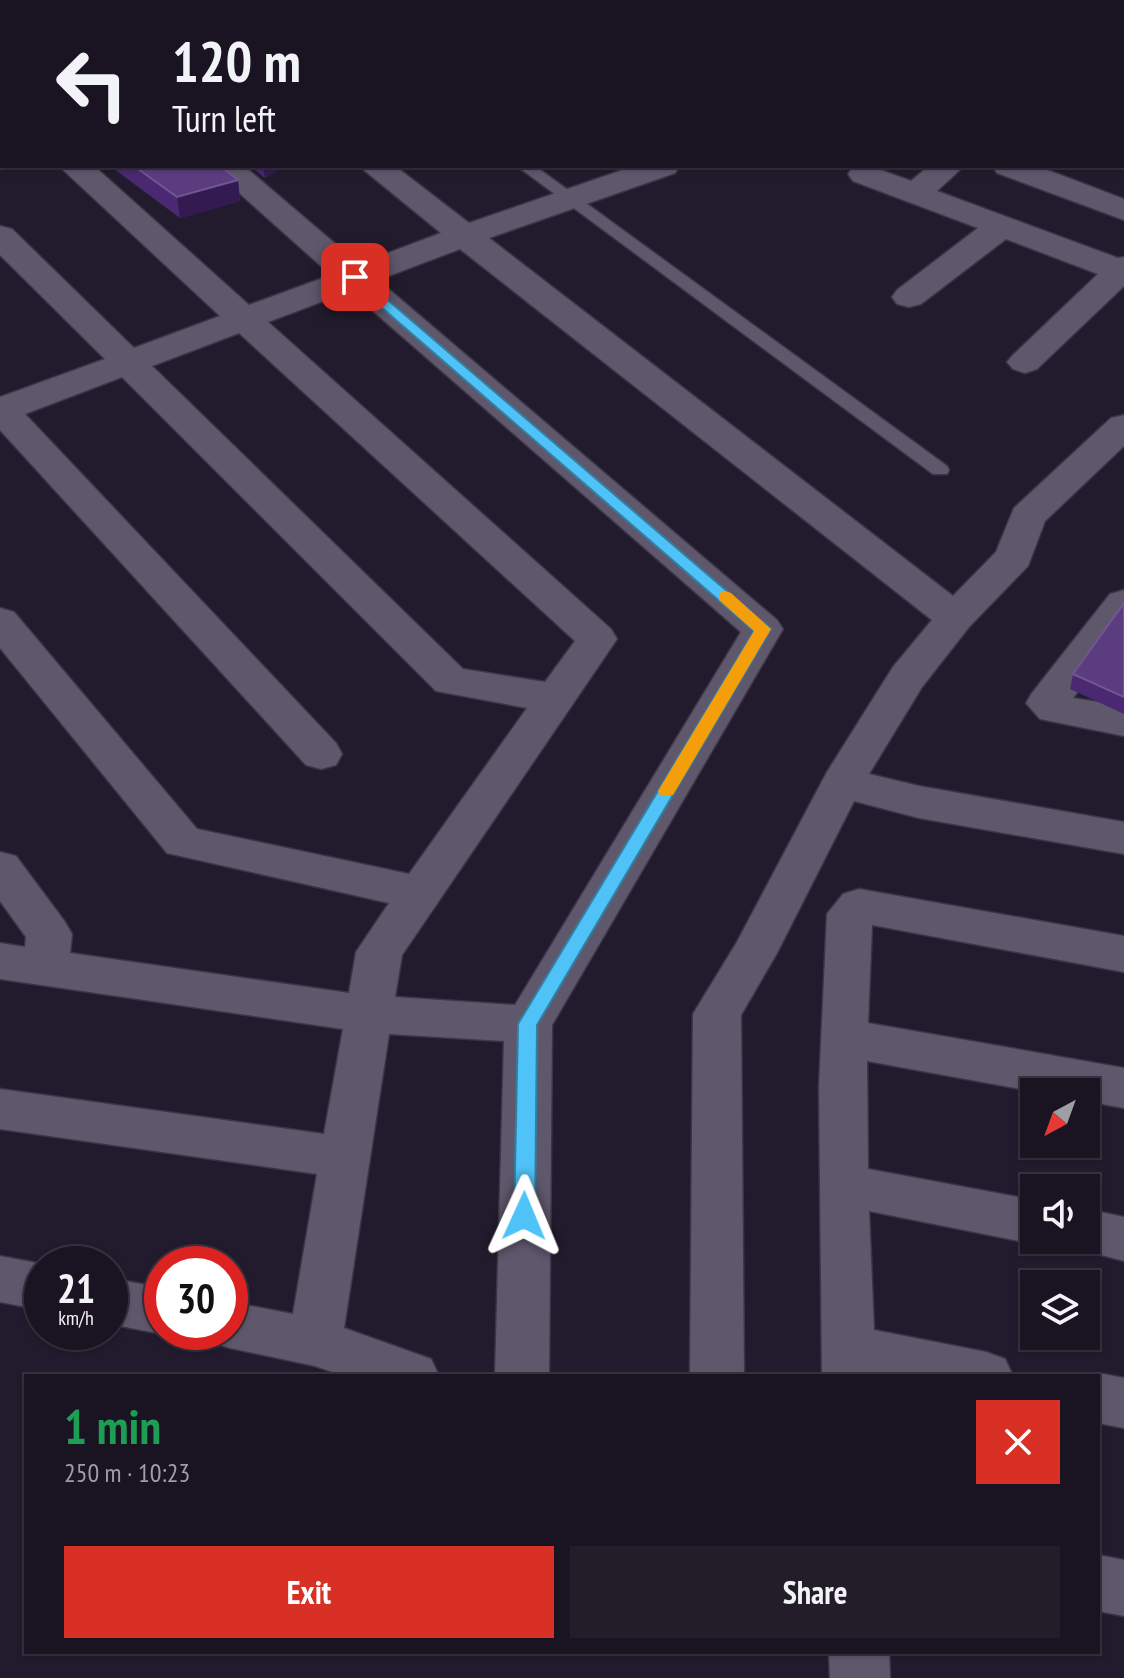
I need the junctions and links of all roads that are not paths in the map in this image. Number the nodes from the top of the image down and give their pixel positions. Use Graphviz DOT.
graph roads {
  1 [pos="77,168"];
  2 [pos="227,168"];
  3 [pos="378,168"];
  4 [pos="528,168"];
  5 [pos="658,168"];
  6 [pos="946,168"];
  7 [pos="1013,168"];
  8 [pos="1091,168"];
  9 [pos="864,174"];
  10 [pos="1067,188"];
  11 [pos="915,193"];
  12 [pos="569,199"];
  13 [pos="1124,210"];
  14 [pos="1002,226"];
  15 [pos="0,236"];
  16 [pos="464,236"];
  17 [pos="1123,270"];
  18 [pos="355,277"];
  19 [pos="909,297"];
  20 [pos="242,319"];
  21 [pos="128,362"];
  22 [pos="1025,362"];
  23 [pos="1,410"];
  24 [pos="1115,435"];
  25 [pos="940,470"];
  26 [pos="1124,603"];
  27 [pos="955,618"];
  28 [pos="0,621"];
  29 [pos="556,698"];
  30 [pos="1124,721"];
  31 [pos="321,754"];
  32 [pos="842,783"];
  33 [pos="1124,838"];
  34 [pos="0,868"];
  35 [pos="420,893"];
  36 [pos="1124,954"];
  37 [pos="0,961"];
  38 [pos="46,968"];
  39 [pos="368,1014"];
  40 [pos="528,1024"];
  41 [pos="843,1038"];
  42 [pos="1124,1088"];
  43 [pos="0,1109"];
  44 [pos="344,1157"];
  45 [pos="843,1185"];
  46 [pos="1020,1219"];
  47 [pos="1100,1234"];
  48 [pos="1124,1239"];
  49 [pos="0,1279"];
  50 [pos="24,1284"];
  51 [pos="248,1329"];
  52 [pos="315,1342"];
  53 [pos="848,1362"];
  54 [pos="406,1374"];
  55 [pos="522,1374"];
  56 [pos="717,1374"];
  57 [pos="966,1374"];
  58 [pos="1100,1398"];
  59 [pos="1124,1403"];
  60 [pos="1100,1583"];
  61 [pos="1124,1588"];
  62 [pos="859,1654"];
  63 [pos="860,1678"];
  1 -- 20 [label="street"];
  2 -- 18 [label="street"];
  3 -- 16 [label="street"];
  4 -- 12 [label="lane"];
  5 -- 12 [label="street"];
  6 -- 11 [label="street"];
  7 -- 10 [label="street"];
  8 -- 10 [label="street"];
  9 -- 11 [label="street"];
  10 -- 13 [label="street"];
  11 -- 14 [label="street"];
  12 -- 16 [label="street"];
  12 -- 25 [label="lane"];
  14 -- 17 [label="street"];
  14 -- 19 [label="street"];
  15 -- 21 [label="street"];
  16 -- 18 [label="street"];
  16 -- 27 [label="street"];
  17 -- 22 [label="street"];
  18 -- 20 [label="street"];
  18 -- 40 [label="street"];
  20 -- 21 [label="street"];
  20 -- 29 [label="street"];
  21 -- 23 [label="street"];
  21 -- 29 [label="street"];
  23 -- 31 [label="street"];
  24 -- 27 [label="street"];
  26 -- 30 [label="street"];
  27 -- 32 [label="street"];
  28 -- 35 [label="street"];
  29 -- 35 [label="street"];
  32 -- 33 [label="street"];
  32 -- 56 [label="street"];
  34 -- 38 [label="street"];
  35 -- 39 [label="street"];
  36 -- 41 [label="street"];
  37 -- 38 [label="street"];
  38 -- 39 [label="street"];
  39 -- 40 [label="street"];
  39 -- 44 [label="street"];
  40 -- 55 [label="street"];
  41 -- 42 [label="street"];
  41 -- 45 [label="street"];
  43 -- 44 [label="street"];
  44 -- 52 [label="street"];
  45 -- 46 [label="street"];
  45 -- 53 [label="street"];
  47 -- 48 [label="street"];
  49 -- 50 [label="street"];
  51 -- 52 [label="street"];
  52 -- 54 [label="street"];
  53 -- 57 [label="street"];
  58 -- 59 [label="street"];
  60 -- 61 [label="street"];
  62 -- 63 [label="street"];
}
